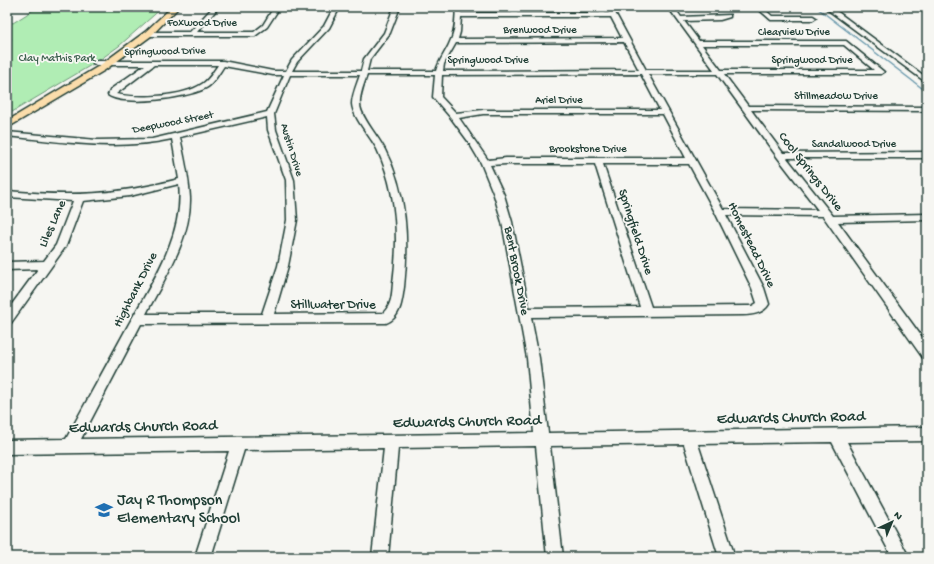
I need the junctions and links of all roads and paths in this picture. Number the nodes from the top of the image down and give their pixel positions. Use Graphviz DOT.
graph roads {
  1 [pos="166,7"];
  2 [pos="176,7"];
  3 [pos="216,7"];
  4 [pos="278,7"];
  5 [pos="337,7"];
  6 [pos="396,7"];
  7 [pos="671,7"];
  8 [pos="759,7"];
  9 [pos="827,7"];
  10 [pos="458,11"];
  11 [pos="611,11"];
  12 [pos="728,16"];
  13 [pos="679,18"];
  14 [pos="813,18"];
  15 [pos="148,34"];
  16 [pos="191,35"];
  17 [pos="626,40"];
  18 [pos="454,41"];
  19 [pos="697,43"];
  20 [pos="96,63"];
  21 [pos="152,63"];
  22 [pos="223,63"];
  23 [pos="108,64"];
  24 [pos="288,72"];
  25 [pos="363,72"];
  26 [pos="438,72"];
  27 [pos="644,72"];
  28 [pos="719,72"];
  29 [pos="881,72"];
  30 [pos="927,81"];
  31 [pos="746,108"];
  32 [pos="927,108"];
  33 [pos="666,112"];
  34 [pos="270,114"];
  35 [pos="7,116"];
  36 [pos="454,116"];
  37 [pos="7,125"];
  38 [pos="7,134"];
  39 [pos="176,136"];
  40 [pos="927,155"];
  41 [pos="782,156"];
  42 [pos="598,161"];
  43 [pos="692,161"];
  44 [pos="485,164"];
  45 [pos="182,181"];
  46 [pos="7,194"];
  47 [pos="80,197"];
  48 [pos="720,212"];
  49 [pos="828,216"];
  50 [pos="927,217"];
  51 [pos="48,265"];
  52 [pos="7,266"];
  53 [pos="647,312"];
  54 [pos="524,313"];
  55 [pos="267,318"];
  56 [pos="138,319"];
  57 [pos="7,320"];
  58 [pos="927,354"];
  59 [pos="927,434"];
  60 [pos="836,435"];
  61 [pos="689,438"];
  62 [pos="542,439"];
  63 [pos="392,441"];
  64 [pos="239,443"];
  65 [pos="70,446"];
  66 [pos="7,447"];
  67 [pos="203,557"];
  68 [pos="380,557"];
  69 [pos="555,557"];
  70 [pos="728,557"];
  71 [pos="901,557"];
  1 -- 20 [label="main road"];
  2 -- 15 [label="main road"];
  3 -- 16 [label="street"];
  4 -- 16 [label="street, Foxwood Drive"];
  5 -- 24 [label="street, Austin Drive"];
  6 -- 25 [label="street, Stillwater Drive"];
  7 -- 13 [label="street, Cool Springs Drive"];
  8 -- 14 [label="street"];
  9 -- 30 [label="street"];
  10 -- 11 [label="street"];
  10 -- 18 [label="street, Bent Brook Drive"];
  11 -- 17 [label="street, Homestead Drive"];
  12 -- 13 [label="street"];
  13 -- 19 [label="street, Cool Springs Drive"];
  15 -- 16 [label="street, Foxwood Drive"];
  15 -- 23 [label="main road"];
  17 -- 18 [label="street, Brenwood Drive"];
  17 -- 27 [label="street, Homestead Drive"];
  18 -- 26 [label="street, Bent Brook Drive"];
  19 -- 28 [label="street, Cool Springs Drive"];
  19 -- 29 [label="street, Clearview Drive"];
  20 -- 23 [label="street, Springwood Drive"];
  20 -- 35 [label="main road"];
  21 -- 22 [label="street, Springwood Drive"];
  21 -- 22 [label="street"];
  21 -- 23 [label="street, Springwood Drive"];
  22 -- 24 [label="street, Springwood Drive"];
  23 -- 37 [label="main road"];
  24 -- 25 [label="street, Springwood Drive"];
  24 -- 34 [label="street, Austin Drive"];
  25 -- 26 [label="street, Springwood Drive"];
  25 -- 55 [label="street, Stillwater Drive"];
  26 -- 27 [label="street, Springwood Drive"];
  26 -- 36 [label="street, Bent Brook Drive"];
  27 -- 28 [label="street, Springwood Drive"];
  27 -- 33 [label="street, Homestead Drive"];
  28 -- 29 [label="street, Springwood Drive"];
  28 -- 31 [label="street, Cool Springs Drive"];
  31 -- 32 [label="street, Stillmeadow Drive"];
  31 -- 41 [label="street, Cool Springs Drive"];
  33 -- 36 [label="street, Ariel Drive"];
  33 -- 43 [label="street, Homestead Drive"];
  34 -- 39 [label="street, Deepwood Street"];
  34 -- 55 [label="street, Austin Drive"];
  36 -- 44 [label="street, Bent Brook Drive"];
  38 -- 39 [label="street, Deepwood Street"];
  39 -- 45 [label="street, Highbank Drive"];
  40 -- 41 [label="street, Sandalwood Drive"];
  41 -- 49 [label="street, Cool Springs Drive"];
  42 -- 43 [label="street, Brookstone Drive"];
  42 -- 44 [label="street, Brookstone Drive"];
  42 -- 53 [label="street, Springfield Drive"];
  43 -- 48 [label="street, Homestead Drive"];
  44 -- 54 [label="street, Bent Brook Drive"];
  45 -- 47 [label="street"];
  45 -- 56 [label="street, Highbank Drive"];
  46 -- 47 [label="street"];
  47 -- 51 [label="street, Liles Lane"];
  48 -- 49 [label="street"];
  48 -- 53 [label="street, Homestead Drive"];
  49 -- 50 [label="street"];
  49 -- 58 [label="street, Cool Springs Drive"];
  51 -- 52 [label="street"];
  51 -- 57 [label="street, Liles Lane"];
  53 -- 54 [label="street, Homestead Drive"];
  54 -- 62 [label="street, Bent Brook Drive"];
  55 -- 56 [label="street, Stillwater Drive"];
  56 -- 65 [label="street, Highbank Drive"];
  59 -- 60 [label="street, Edwards Church Road"];
  60 -- 61 [label="street, Edwards Church Road"];
  60 -- 71 [label="street"];
  61 -- 62 [label="street, Edwards Church Road"];
  61 -- 70 [label="street"];
  62 -- 63 [label="street, Edwards Church Road"];
  62 -- 69 [label="street, Bent Brook Drive"];
  63 -- 64 [label="street, Edwards Church Road"];
  63 -- 68 [label="street"];
  64 -- 65 [label="street, Edwards Church Road"];
  64 -- 67 [label="street"];
  65 -- 66 [label="street, Edwards Church Road"];
}
